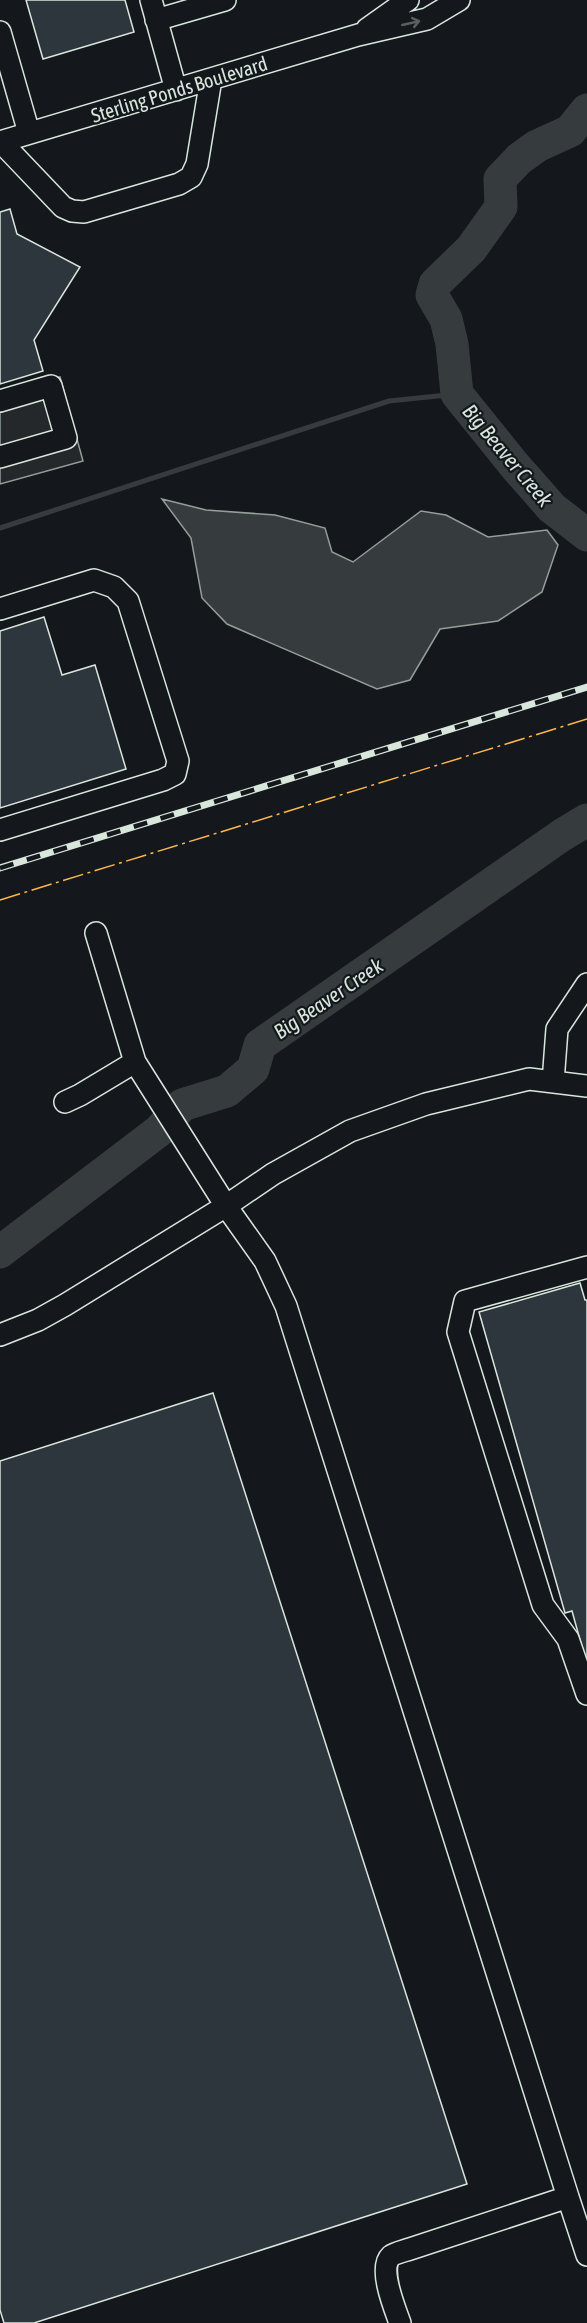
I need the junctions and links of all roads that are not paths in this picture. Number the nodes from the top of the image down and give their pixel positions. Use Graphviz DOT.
graph roads {
  1 [pos="151,0"];
  2 [pos="225,0"];
  3 [pos="408,0"];
  4 [pos="459,0"];
  5 [pos="156,20"];
  6 [pos="0,32"];
  7 [pos="358,35"];
  8 [pos="211,79"];
  9 [pos="176,90"];
  10 [pos="29,134"];
  11 [pos="0,142"];
  12 [pos="0,401"];
  13 [pos="0,457"];
  14 [pos="0,609"];
  15 [pos="0,830"];
  16 [pos="96,933"];
  17 [pos="587,984"];
  18 [pos="580,1007"];
  19 [pos="135,1062"];
  20 [pos="553,1082"];
  21 [pos="587,1086"];
  22 [pos="65,1102"];
  23 [pos="226,1206"];
  24 [pos="587,1267"];
  25 [pos="0,1335"];
  26 [pos="587,1694"];
  27 [pos="568,2197"];
  28 [pos="587,2255"];
  29 [pos="400,2323"];
  1 -- 5 [label="street"];
  2 -- 5 [label="street"];
  3 -- 7 [label="street, Sterling Ponds Boulevard"];
  7 -- 4 [label="street, Sterling Ponds Boulevard, one-way"];
  5 -- 9 [label="street"];
  6 -- 10 [label="street"];
  7 -- 8 [label="street, Sterling Ponds Boulevard"];
  8 -- 9 [label="street, Sterling Ponds Boulevard"];
  8 -- 11 [label="street"];
  9 -- 10 [label="street, Sterling Ponds Boulevard"];
  10 -- 11 [label="street, Sterling Ponds Boulevard"];
  12 -- 13 [label="street"];
  14 -- 15 [label="street"];
  16 -- 19 [label="street"];
  17 -- 18 [label="street"];
  18 -- 20 [label="street"];
  19 -- 22 [label="street"];
  19 -- 23 [label="street"];
  20 -- 21 [label="street"];
  20 -- 23 [label="street"];
  23 -- 25 [label="street"];
  23 -- 27 [label="street"];
  24 -- 26 [label="street"];
  27 -- 28 [label="street"];
  27 -- 29 [label="street"];
}
